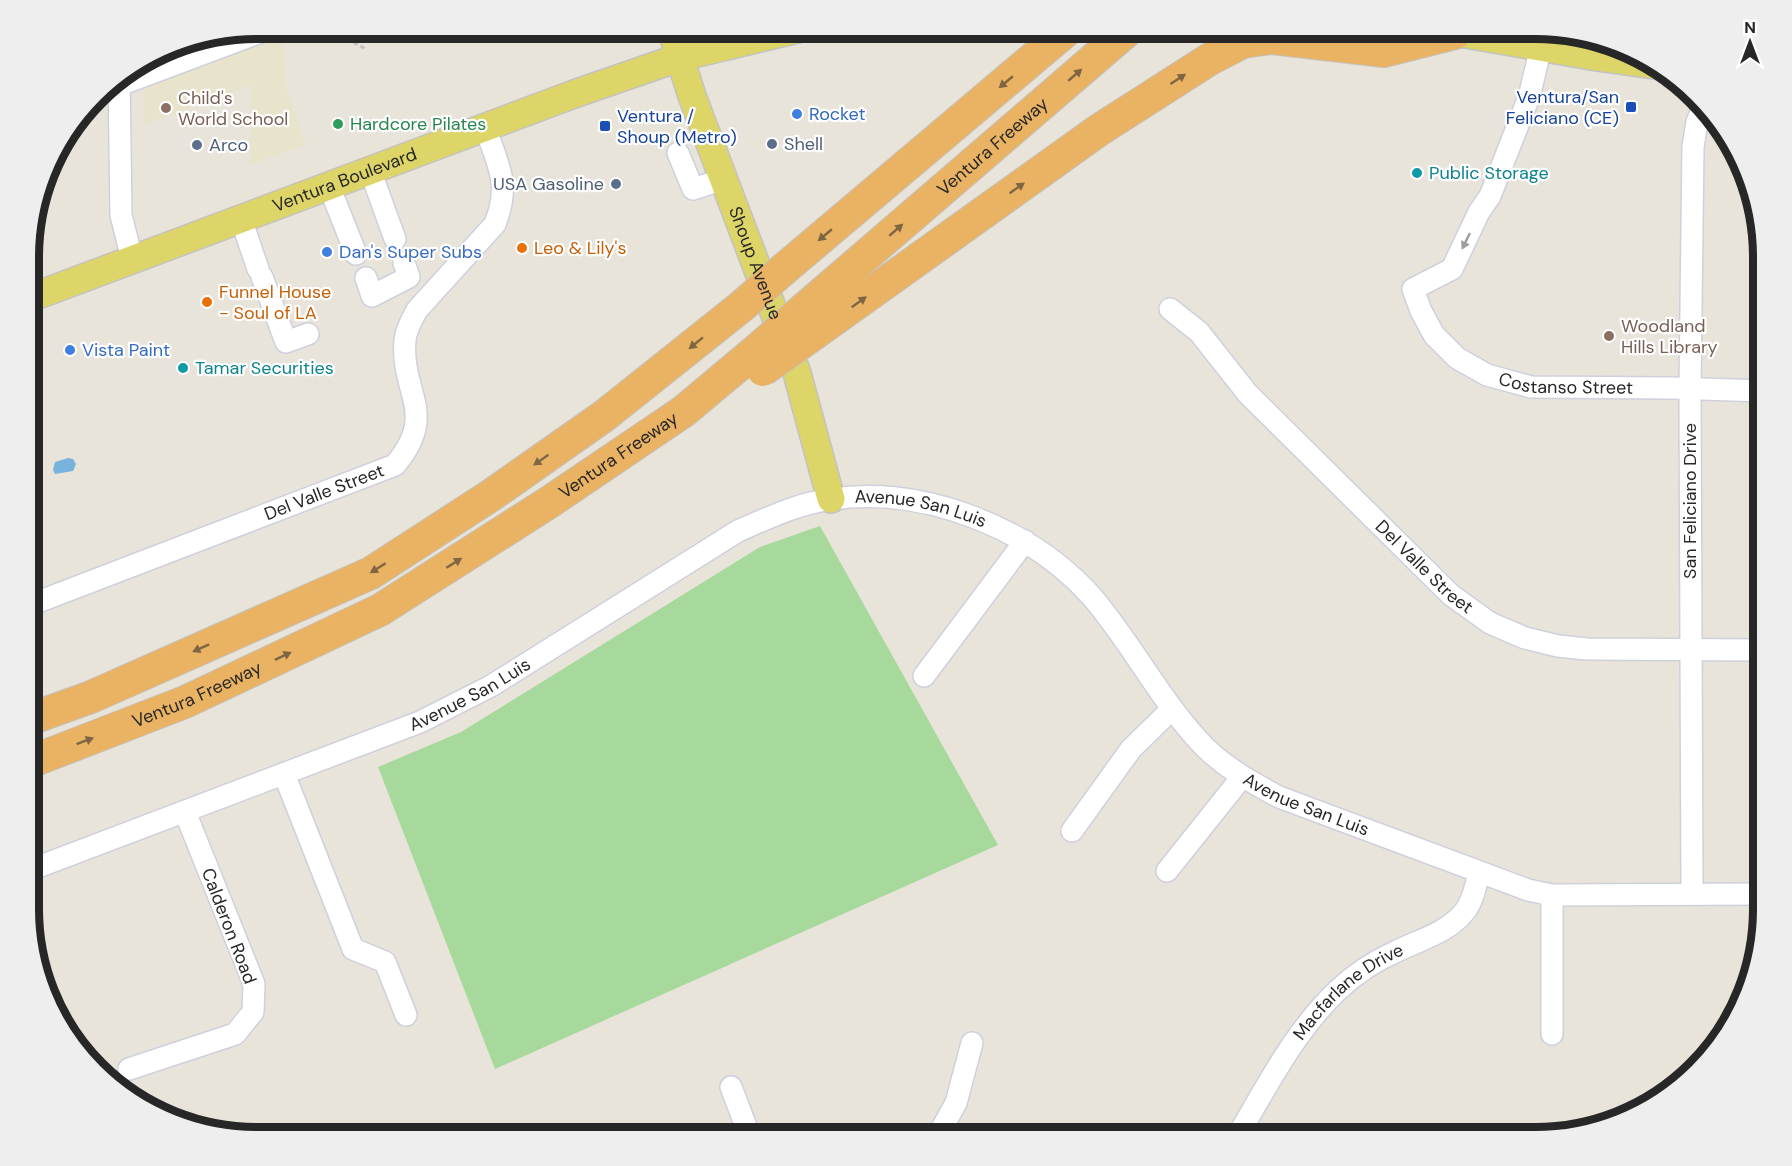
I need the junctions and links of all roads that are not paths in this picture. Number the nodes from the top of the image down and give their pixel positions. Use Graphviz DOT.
graph roads {
  1 [pos="675,39"];
  2 [pos="754,39"];
  3 [pos="1055,39"];
  4 [pos="1117,39"];
  5 [pos="1263,39"];
  6 [pos="1279,39"];
  7 [pos="1418,39"];
  8 [pos="1495,39"];
  9 [pos="237,40"];
  10 [pos="1541,47"];
  11 [pos="681,57"];
  12 [pos="1633,62"];
  13 [pos="134,77"];
  14 [pos="113,93"];
  15 [pos="1700,114"];
  16 [pos="485,127"];
  17 [pos="678,153"];
  18 [pos="370,170"];
  19 [pos="724,179"];
  20 [pos="329,186"];
  21 [pos="241,219"];
  22 [pos="395,239"];
  23 [pos="356,254"];
  24 [pos="132,259"];
  25 [pos="404,263"];
  26 [pos="366,278"];
  27 [pos="39,295"];
  28 [pos="1170,309"];
  29 [pos="807,322"];
  30 [pos="308,334"];
  31 [pos="1690,389"];
  32 [pos="1753,391"];
  33 [pos="831,499"];
  34 [pos="1025,542"];
  35 [pos="39,602"];
  36 [pos="1690,650"];
  37 [pos="1753,650"];
  38 [pos="924,676"];
  39 [pos="1172,709"];
  40 [pos="39,716"];
  41 [pos="39,759"];
  42 [pos="284,774"];
  43 [pos="1242,777"];
  44 [pos="185,812"];
  45 [pos="1072,831"];
  46 [pos="39,867"];
  47 [pos="1167,871"];
  48 [pos="1479,872"];
  49 [pos="1692,894"];
  50 [pos="1753,894"];
  51 [pos="1552,895"];
  52 [pos="406,1015"];
  53 [pos="1552,1034"];
  54 [pos="972,1043"];
  55 [pos="129,1069"];
  56 [pos="731,1087"];
  57 [pos="746,1127"];
  58 [pos="943,1127"];
  59 [pos="1243,1127"];
  1 -- 11 [label="main road, Shoup Avenue"];
  2 -- 11 [label="main road, Ventura Boulevard"];
  3 -- 40 [label="highway, one-way, bridge"];
  29 -- 4 [label="highway, Ventura Freeway, one-way"];
  29 -- 5 [label="highway, one-way"];
  6 -- 7 [label="highway, one-way"];
  8 -- 10 [label="main road"];
  9 -- 13 [label="street"];
  10 -- 12 [label="main road"];
  10 -- 31 [label="street, Costanso Street, one-way"];
  11 -- 16 [label="main road, Ventura Boulevard"];
  11 -- 19 [label="main road, Shoup Avenue"];
  14 -- 24 [label="street"];
  15 -- 31 [label="street, San Feliciano Drive"];
  16 -- 18 [label="main road, Ventura Boulevard"];
  16 -- 35 [label="street, Del Valle Street"];
  17 -- 19 [label="street"];
  18 -- 20 [label="main road, Ventura Boulevard"];
  18 -- 22 [label="street"];
  19 -- 33 [label="main road, Shoup Avenue"];
  20 -- 21 [label="main road, Ventura Boulevard"];
  20 -- 23 [label="street"];
  21 -- 24 [label="main road, Ventura Boulevard"];
  21 -- 30 [label="street"];
  24 -- 27 [label="main road, Ventura Boulevard"];
  25 -- 26 [label="street"];
  28 -- 36 [label="street, Del Valle Street"];
  41 -- 29 [label="highway, Ventura Freeway, one-way, bridge"];
  31 -- 32 [label="street, Costanso Street"];
  31 -- 36 [label="street, San Feliciano Drive"];
  33 -- 34 [label="street, Avenue San Luis"];
  33 -- 42 [label="street, Avenue San Luis"];
  34 -- 38 [label="street"];
  34 -- 39 [label="street, Avenue San Luis"];
  36 -- 37 [label="street, Del Valle Street"];
  36 -- 49 [label="street, San Feliciano Drive"];
  39 -- 43 [label="street, Avenue San Luis"];
  39 -- 45 [label="street"];
  42 -- 44 [label="street, Avenue San Luis"];
  42 -- 52 [label="street"];
  43 -- 47 [label="street"];
  43 -- 48 [label="street, Avenue San Luis"];
  44 -- 46 [label="street, Avenue San Luis"];
  44 -- 55 [label="street, Calderon Road"];
  48 -- 51 [label="street, Avenue San Luis"];
  48 -- 59 [label="street, Macfarlane Drive"];
  49 -- 50 [label="street, Avenue San Luis"];
  49 -- 51 [label="street, Avenue San Luis"];
  51 -- 53 [label="street"];
  54 -- 58 [label="street"];
  56 -- 57 [label="street"];
}
